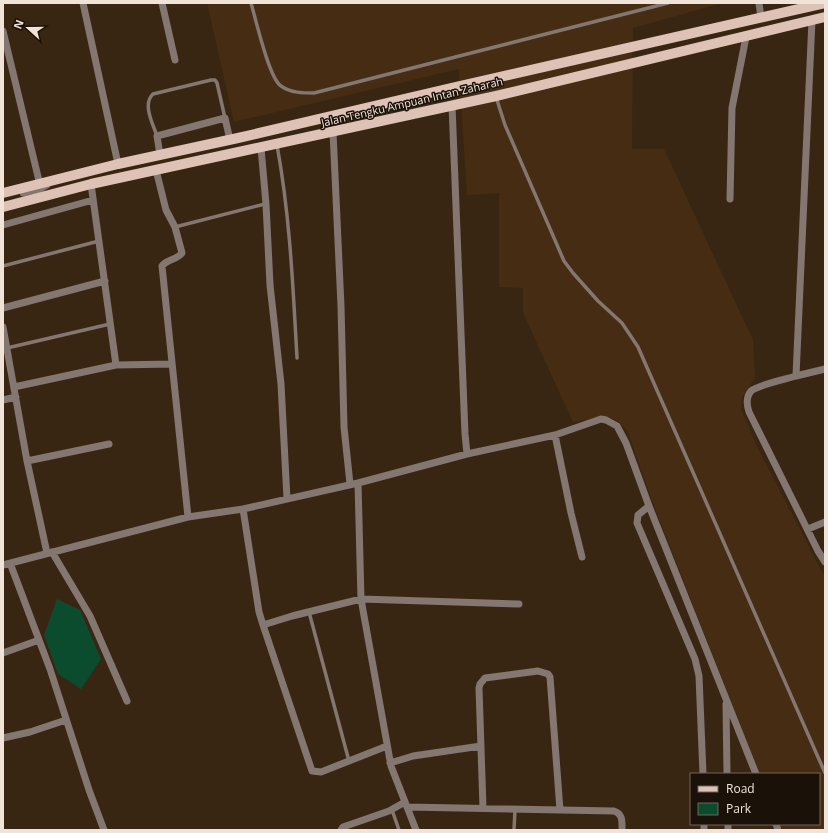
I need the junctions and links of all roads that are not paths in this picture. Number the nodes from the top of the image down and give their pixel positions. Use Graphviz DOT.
graph roads {
  1 [pos="83,3"];
  2 [pos="162,3"];
  3 [pos="251,3"];
  4 [pos="668,3"];
  5 [pos="758,3"];
  6 [pos="825,4"];
  7 [pos="825,17"];
  8 [pos="761,18"];
  9 [pos="812,20"];
  10 [pos="3,30"];
  11 [pos="763,33"];
  12 [pos="746,37"];
  13 [pos="175,60"];
  14 [pos="452,88"];
  15 [pos="496,96"];
  16 [pos="452,105"];
  17 [pos="225,118"];
  18 [pos="333,132"];
  19 [pos="157,136"];
  20 [pos="230,140"];
  21 [pos="276,144"];
  22 [pos="260,148"];
  23 [pos="160,155"];
  24 [pos="118,164"];
  25 [pos="156,170"];
  26 [pos="45,183"];
  27 [pos="91,184"];
  28 [pos="3,193"];
  29 [pos="3,197"];
  30 [pos="730,199"];
  31 [pos="93,200"];
  32 [pos="266,204"];
  33 [pos="3,207"];
  34 [pos="3,225"];
  35 [pos="175,227"];
  36 [pos="99,241"];
  37 [pos="3,266"];
  38 [pos="104,281"];
  39 [pos="3,308"];
  40 [pos="110,324"];
  41 [pos="3,327"];
  42 [pos="7,348"];
  43 [pos="297,358"];
  44 [pos="172,364"];
  45 [pos="116,365"];
  46 [pos="825,369"];
  47 [pos="796,376"];
  48 [pos="14,387"];
  49 [pos="16,397"];
  50 [pos="3,400"];
  51 [pos="555,435"];
  52 [pos="109,444"];
  53 [pos="467,454"];
  54 [pos="27,461"];
  55 [pos="358,483"];
  56 [pos="350,484"];
  57 [pos="286,499"];
  58 [pos="649,506"];
  59 [pos="243,509"];
  60 [pos="188,517"];
  61 [pos="825,522"];
  62 [pos="808,529"];
  63 [pos="49,553"];
  64 [pos="582,557"];
  65 [pos="825,562"];
  66 [pos="7,564"];
  67 [pos="361,599"];
  68 [pos="519,604"];
  69 [pos="309,612"];
  70 [pos="263,625"];
  71 [pos="39,640"];
  72 [pos="3,653"];
  73 [pos="726,699"];
  74 [pos="127,701"];
  75 [pos="66,720"];
  76 [pos="3,738"];
  77 [pos="387,746"];
  78 [pos="481,746"];
  79 [pos="349,761"];
  80 [pos="390,763"];
  81 [pos="703,773"];
  82 [pos="727,773"];
  83 [pos="756,773"];
  84 [pos="825,773"];
  85 [pos="406,804"];
  86 [pos="483,808"];
  87 [pos="514,809"];
  88 [pos="392,810"];
  89 [pos="560,810"];
  90 [pos="104,830"];
  91 [pos="341,830"];
  92 [pos="399,830"];
  93 [pos="416,830"];
  94 [pos="514,830"];
  95 [pos="622,830"];
  1 -- 24 [label="street"];
  2 -- 13 [label="street"];
  3 -- 4 [label="lane"];
  5 -- 8 [label="street"];
  6 -- 8 [label="main road, Jalan Tengku Ampuan Intan Zaharah"];
  7 -- 9 [label="main road, Jalan Tengku Ampuan Intan Zaharah"];
  8 -- 11 [label="main road"];
  8 -- 14 [label="main road, Jalan Tengku Ampuan Intan Zaharah"];
  9 -- 11 [label="main road, Jalan Tengku Ampuan Intan Zaharah"];
  9 -- 47 [label="street"];
  10 -- 26 [label="street"];
  11 -- 12 [label="main road, Jalan Tengku Ampuan Intan Zaharah"];
  12 -- 15 [label="main road, Jalan Tengku Ampuan Intan Zaharah"];
  12 -- 30 [label="street"];
  14 -- 16 [label="main road"];
  14 -- 20 [label="main road, Jalan Tengku Ampuan Intan Zaharah"];
  15 -- 16 [label="main road, Jalan Tengku Ampuan Intan Zaharah"];
  15 -- 84 [label="lane"];
  16 -- 18 [label="main road, Jalan Tengku Ampuan Intan Zaharah"];
  16 -- 53 [label="street"];
  17 -- 19 [label="street"];
  17 -- 19 [label="lane"];
  17 -- 20 [label="street"];
  18 -- 21 [label="main road, Jalan Tengku Ampuan Intan Zaharah"];
  18 -- 56 [label="street"];
  19 -- 23 [label="street"];
  20 -- 23 [label="main road, Jalan Tengku Ampuan Intan Zaharah"];
  21 -- 22 [label="main road, Jalan Tengku Ampuan Intan Zaharah"];
  21 -- 43 [label="lane"];
  22 -- 25 [label="main road, Jalan Tengku Ampuan Intan Zaharah"];
  22 -- 32 [label="street"];
  23 -- 24 [label="main road, Jalan Tengku Ampuan Intan Zaharah"];
  24 -- 26 [label="main road, Jalan Tengku Ampuan Intan Zaharah"];
  25 -- 27 [label="main road, Jalan Tengku Ampuan Intan Zaharah"];
  25 -- 35 [label="street"];
  26 -- 28 [label="main road, Jalan Tengku Ampuan Intan Zaharah"];
  26 -- 29 [label="street"];
  27 -- 31 [label="street"];
  27 -- 33 [label="main road, Jalan Tengku Ampuan Intan Zaharah"];
  31 -- 34 [label="street"];
  31 -- 36 [label="street"];
  32 -- 35 [label="lane"];
  32 -- 57 [label="street"];
  35 -- 44 [label="street"];
  36 -- 37 [label="lane"];
  36 -- 38 [label="street"];
  38 -- 39 [label="street"];
  38 -- 40 [label="street"];
  40 -- 42 [label="lane"];
  40 -- 45 [label="street"];
  41 -- 42 [label="street"];
  42 -- 48 [label="street"];
  44 -- 45 [label="street"];
  44 -- 60 [label="street"];
  45 -- 48 [label="street"];
  46 -- 47 [label="street"];
  47 -- 62 [label="street"];
  48 -- 49 [label="street"];
  49 -- 50 [label="street"];
  49 -- 54 [label="street"];
  51 -- 53 [label="street"];
  51 -- 58 [label="street"];
  51 -- 64 [label="street"];
  52 -- 54 [label="street"];
  53 -- 55 [label="street"];
  54 -- 63 [label="street"];
  55 -- 56 [label="street"];
  55 -- 67 [label="street"];
  56 -- 57 [label="street"];
  57 -- 59 [label="street"];
  58 -- 73 [label="street"];
  58 -- 81 [label="street"];
  59 -- 60 [label="street"];
  59 -- 70 [label="street"];
  60 -- 63 [label="street"];
  61 -- 62 [label="street"];
  62 -- 65 [label="street"];
  63 -- 66 [label="street"];
  63 -- 74 [label="street"];
  66 -- 71 [label="street"];
  67 -- 68 [label="street"];
  67 -- 69 [label="street"];
  67 -- 77 [label="street"];
  69 -- 70 [label="street"];
  69 -- 79 [label="lane"];
  70 -- 79 [label="street"];
  71 -- 72 [label="street"];
  71 -- 75 [label="street"];
  73 -- 82 [label="street"];
  73 -- 83 [label="street"];
  75 -- 76 [label="street"];
  75 -- 90 [label="street"];
  77 -- 79 [label="street"];
  77 -- 80 [label="street"];
  78 -- 80 [label="street"];
  78 -- 86 [label="street"];
  78 -- 89 [label="street"];
  80 -- 85 [label="street"];
  85 -- 86 [label="street"];
  85 -- 88 [label="street"];
  85 -- 93 [label="street"];
  86 -- 87 [label="street"];
  87 -- 89 [label="street"];
  87 -- 94 [label="lane"];
  88 -- 91 [label="street"];
  88 -- 92 [label="lane"];
  89 -- 95 [label="street"];
}
